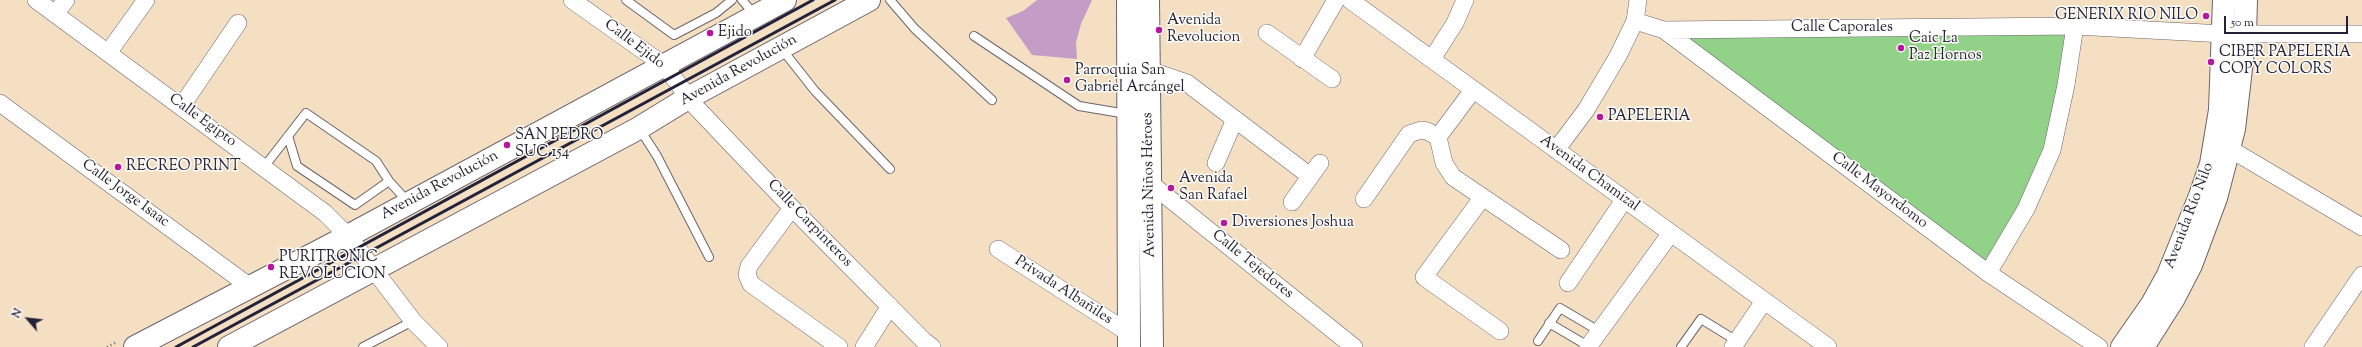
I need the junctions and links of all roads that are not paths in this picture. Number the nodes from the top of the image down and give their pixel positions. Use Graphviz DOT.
graph roads {
  1 [pos="36,0"];
  2 [pos="66,0"];
  3 [pos="146,0"];
  4 [pos="626,0"];
  5 [pos="732,0"];
  6 [pos="742,0"];
  7 [pos="785,0"];
  8 [pos="869,0"];
  9 [pos="890,0"];
  10 [pos="1128,0"];
  11 [pos="1148,0"];
  12 [pos="1336,0"];
  13 [pos="1350,0"];
  14 [pos="1465,0"];
  15 [pos="1638,0"];
  16 [pos="2224,0"];
  17 [pos="2246,0"];
  18 [pos="574,1"];
  19 [pos="55,14"];
  20 [pos="756,16"];
  21 [pos="1635,21"];
  22 [pos="238,23"];
  23 [pos="2075,26"];
  24 [pos="1664,30"];
  25 [pos="1267,33"];
  26 [pos="2224,34"];
  27 [pos="2246,34"];
  28 [pos="2362,34"];
  29 [pos="974,36"];
  30 [pos="780,47"];
  31 [pos="108,53"];
  32 [pos="1302,59"];
  33 [pos="1432,60"];
  34 [pos="665,66"];
  35 [pos="1149,70"];
  36 [pos="1332,79"];
  37 [pos="1473,90"];
  38 [pos="688,98"];
  39 [pos="992,100"];
  40 [pos="0,103"];
  41 [pos="181,107"];
  42 [pos="1128,114"];
  43 [pos="1235,119"];
  44 [pos="639,128"];
  45 [pos="288,136"];
  46 [pos="1438,137"];
  47 [pos="2230,149"];
  48 [pos="1556,150"];
  49 [pos="1216,163"];
  50 [pos="264,167"];
  51 [pos="890,169"];
  52 [pos="389,181"];
  53 [pos="1150,183"];
  54 [pos="1482,198"];
  55 [pos="1364,199"];
  56 [pos="1624,200"];
  57 [pos="408,202"];
  58 [pos="1292,202"];
  59 [pos="792,208"];
  60 [pos="2362,227"];
  61 [pos="1671,233"];
  62 [pos="348,236"];
  63 [pos="998,249"];
  64 [pos="1562,250"];
  65 [pos="709,257"];
  66 [pos="374,271"];
  67 [pos="1988,273"];
  68 [pos="2362,274"];
  69 [pos="1568,283"];
  70 [pos="249,286"];
  71 [pos="1764,301"];
  72 [pos="890,306"];
  73 [pos="413,321"];
  74 [pos="1550,323"];
  75 [pos="1500,331"];
  76 [pos="1599,331"];
  77 [pos="1129,340"];
  78 [pos="1538,341"];
  79 [pos="1735,344"];
  80 [pos="1154,346"];
  81 [pos="135,347"];
  82 [pos="229,347"];
  83 [pos="363,347"];
  84 [pos="439,347"];
  85 [pos="839,347"];
  86 [pos="864,347"];
  87 [pos="932,347"];
  88 [pos="1354,347"];
  89 [pos="1588,347"];
  90 [pos="1681,347"];
  91 [pos="1828,347"];
  92 [pos="2099,347"];
  93 [pos="2122,347"];
  94 [pos="2143,347"];
  95 [pos="2313,347"];
  1 -- 19 [label="street, Calle Egipto"];
  2 -- 19 [label="street"];
  3 -- 31 [label="street"];
  4 -- 5 [label="lane"];
  6 -- 20 [label="lane"];
  7 -- 20 [label="main road, Avenida Revolución"];
  8 -- 30 [label="main road, Avenida Revolución"];
  9 -- 39 [label="lane"];
  10 -- 42 [label="main road, Avenida Niños Héroes"];
  11 -- 35 [label="main road, Avenida Niños Héroes"];
  12 -- 32 [label="street"];
  13 -- 33 [label="street, Avenida Chamizal"];
  14 -- 33 [label="street"];
  15 -- 21 [label="street"];
  16 -- 26 [label="main road, Avenida Río Nilo"];
  17 -- 27 [label="main road, Avenida Río Nilo"];
  18 -- 34 [label="street, Calle Ejido"];
  19 -- 31 [label="street, Calle Egipto"];
  20 -- 34 [label="main road, Avenida Revolución"];
  21 -- 24 [label="street, Calle Caporales"];
  21 -- 48 [label="street"];
  22 -- 41 [label="street"];
  23 -- 24 [label="street, Calle Caporales"];
  23 -- 26 [label="street, Calle Caporales"];
  23 -- 67 [label="street"];
  24 -- 67 [label="street, Calle Mayordomo"];
  25 -- 32 [label="street"];
  26 -- 27 [label="street, Calle Caporales"];
  26 -- 93 [label="main road, Avenida Río Nilo"];
  27 -- 28 [label="street, Calle Caporales"];
  27 -- 47 [label="main road, Avenida Río Nilo"];
  29 -- 42 [label="lane"];
  30 -- 38 [label="main road, Avenida Revolución"];
  30 -- 51 [label="lane"];
  31 -- 41 [label="street, Calle Egipto"];
  32 -- 36 [label="street"];
  33 -- 37 [label="street, Avenida Chamizal"];
  34 -- 38 [label="street, Calle Ejido"];
  34 -- 57 [label="main road, Avenida Revolución"];
  35 -- 43 [label="street"];
  35 -- 53 [label="main road, Avenida Niños Héroes"];
  37 -- 46 [label="street"];
  37 -- 48 [label="street, Avenida Chamizal"];
  38 -- 44 [label="main road, Avenida Revolución"];
  38 -- 59 [label="street, Calle Carpinteros"];
  40 -- 70 [label="street, Calle Jorge Isaac"];
  41 -- 50 [label="street, Calle Egipto"];
  42 -- 77 [label="main road, Avenida Niños Héroes"];
  43 -- 49 [label="street"];
  43 -- 58 [label="street"];
  44 -- 65 [label="lane"];
  44 -- 66 [label="main road, Avenida Revolución"];
  45 -- 50 [label="lane"];
  45 -- 52 [label="lane"];
  45 -- 52 [label="lane"];
  46 -- 54 [label="street"];
  46 -- 55 [label="street"];
  47 -- 60 [label="street"];
  47 -- 94 [label="main road, Avenida Río Nilo"];
  48 -- 56 [label="street, Avenida Chamizal"];
  50 -- 62 [label="street, Calle Egipto"];
  52 -- 57 [label="lane"];
  53 -- 80 [label="main road, Avenida Niños Héroes"];
  53 -- 88 [label="street, Calle Tejedores"];
  54 -- 64 [label="street"];
  54 -- 75 [label="street"];
  56 -- 61 [label="street, Avenida Chamizal"];
  56 -- 69 [label="street"];
  57 -- 62 [label="main road, Avenida Revolución"];
  59 -- 72 [label="street, Calle Carpinteros"];
  59 -- 85 [label="street"];
  61 -- 71 [label="street, Avenida Chamizal"];
  61 -- 76 [label="street"];
  62 -- 66 [label="street, Calle Egipto"];
  62 -- 70 [label="main road, Avenida Revolución"];
  63 -- 77 [label="street, Privada Albañiles"];
  66 -- 73 [label="street, Calle Egipto"];
  66 -- 82 [label="main road, Avenida Revolución"];
  67 -- 92 [label="street, Calle Mayordomo"];
  68 -- 95 [label="street"];
  70 -- 81 [label="main road, Avenida Revolución"];
  71 -- 79 [label="street"];
  71 -- 91 [label="street, Avenida Chamizal"];
  72 -- 86 [label="street"];
  72 -- 87 [label="street, Calle Carpinteros"];
  73 -- 83 [label="lane"];
  73 -- 84 [label="street, Calle Egipto"];
  74 -- 76 [label="lane"];
  74 -- 78 [label="lane"];
  74 -- 89 [label="lane"];
  76 -- 89 [label="street"];
  79 -- 90 [label="lane"];
}
